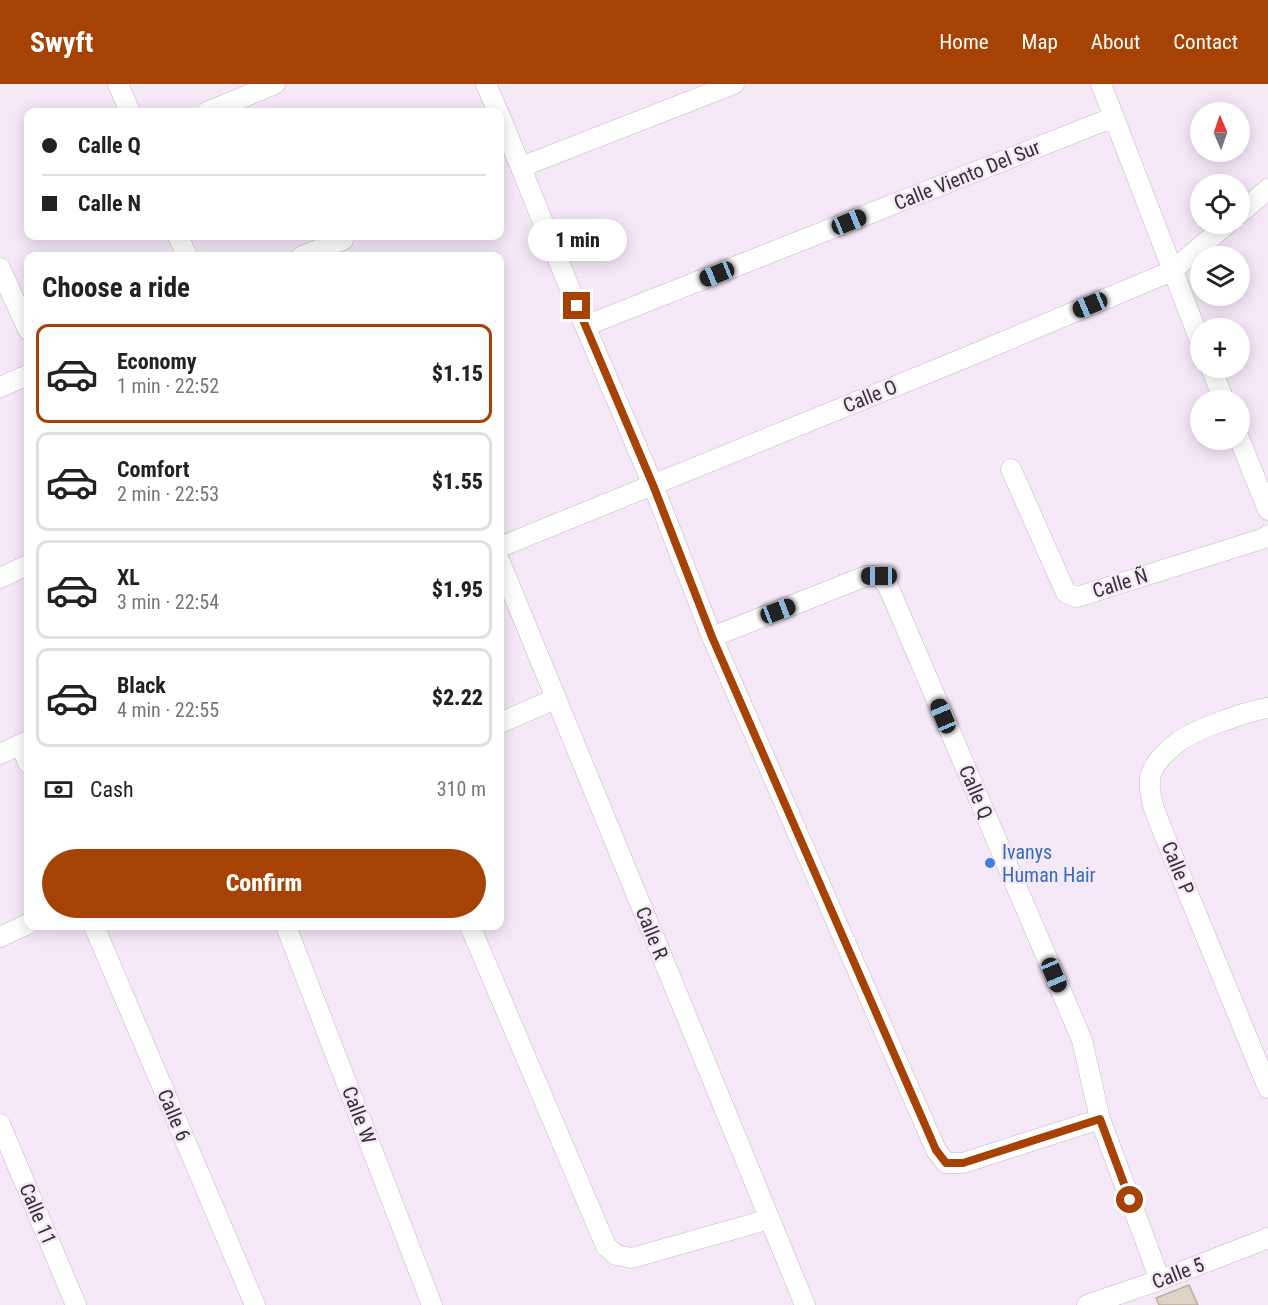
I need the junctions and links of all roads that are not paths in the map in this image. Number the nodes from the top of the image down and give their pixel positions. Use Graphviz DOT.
graph roads {
  1 [pos="118,84"];
  2 [pos="275,84"];
  3 [pos="486,84"];
  4 [pos="734,84"];
  5 [pos="1101,84"];
  6 [pos="128,108"];
  7 [pos="217,108"];
  8 [pos="496,108"];
  9 [pos="1114,117"];
  10 [pos="504,126"];
  11 [pos="521,167"];
  12 [pos="1268,189"];
  13 [pos="1250,205"];
  14 [pos="1215,234"];
  15 [pos="344,240"];
  16 [pos="312,252"];
  17 [pos="0,268"];
  18 [pos="1172,271"];
  19 [pos="1191,318"];
  20 [pos="24,321"];
  21 [pos="585,326"];
  22 [pos="24,377"];
  23 [pos="0,387"];
  24 [pos="1244,450"];
  25 [pos="1011,469"];
  26 [pos="653,485"];
  27 [pos="1268,510"];
  28 [pos="1268,535"];
  29 [pos="504,545"];
  30 [pos="24,567"];
  31 [pos="504,572"];
  32 [pos="0,578"];
  33 [pos="712,637"];
  34 [pos="555,699"];
  35 [pos="1268,708"];
  36 [pos="504,721"];
  37 [pos="24,743"];
  38 [pos="0,754"];
  39 [pos="24,926"];
  40 [pos="96,930"];
  41 [pos="288,930"];
  42 [pos="472,930"];
  43 [pos="0,937"];
  44 [pos="1263,1056"];
  45 [pos="1268,1088"];
  46 [pos="1100,1119"];
  47 [pos="0,1124"];
  48 [pos="770,1219"];
  49 [pos="1268,1238"];
  50 [pos="1160,1280"];
  51 [pos="76,1305"];
  52 [pos="255,1305"];
  53 [pos="432,1305"];
  54 [pos="805,1305"];
  55 [pos="1088,1305"];
  1 -- 6 [label="street"];
  2 -- 7 [label="street"];
  3 -- 8 [label="street"];
  4 -- 11 [label="street"];
  5 -- 9 [label="street"];
  9 -- 18 [label="street"];
  9 -- 21 [label="street, Calle Viento Del Sur"];
  10 -- 11 [label="street"];
  11 -- 21 [label="street"];
  12 -- 13 [label="street"];
  14 -- 18 [label="street, Calle O"];
  15 -- 16 [label="street"];
  17 -- 20 [label="street"];
  18 -- 19 [label="street"];
  18 -- 26 [label="street, Calle O"];
  21 -- 26 [label="street"];
  22 -- 23 [label="street"];
  24 -- 27 [label="street"];
  25 -- 28 [label="street, Calle Ñ"];
  26 -- 29 [label="street, Calle O"];
  26 -- 33 [label="street"];
  30 -- 32 [label="street"];
  31 -- 34 [label="street, Calle R"];
  33 -- 46 [label="street"];
  33 -- 46 [label="street, Calle Q"];
  34 -- 36 [label="street"];
  34 -- 48 [label="street, Calle R"];
  35 -- 44 [label="street, Calle P"];
  37 -- 38 [label="street"];
  39 -- 43 [label="street"];
  40 -- 52 [label="street, Calle 6"];
  41 -- 53 [label="street, Calle W"];
  42 -- 48 [label="street"];
  44 -- 45 [label="street, Calle P"];
  46 -- 50 [label="street, Calle Q"];
  47 -- 51 [label="street, Calle 11"];
  48 -- 54 [label="street, Calle R"];
  49 -- 50 [label="street, Calle 5"];
  50 -- 55 [label="street, Calle 5"];
}
